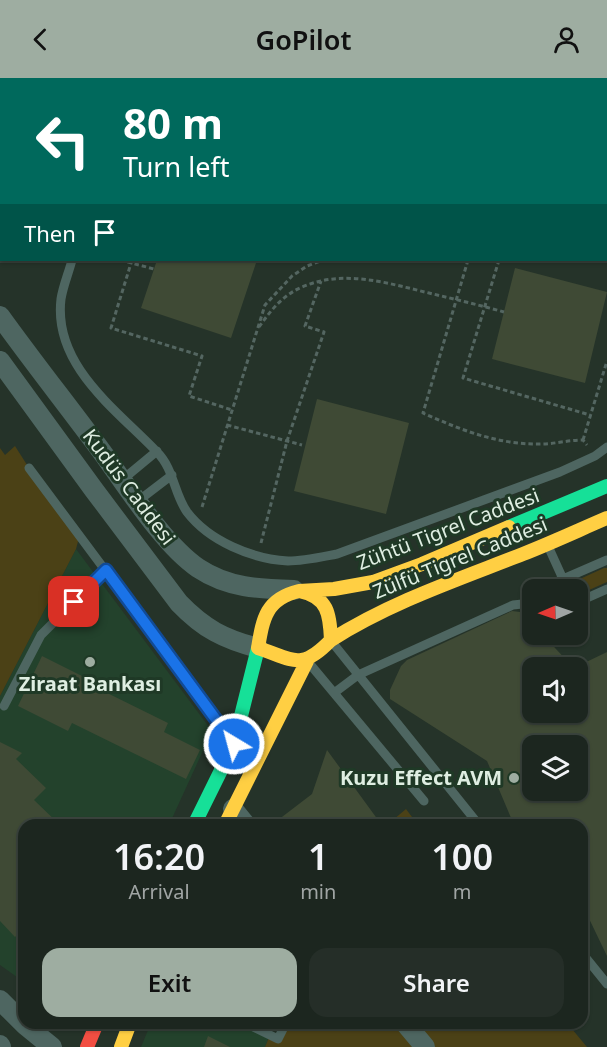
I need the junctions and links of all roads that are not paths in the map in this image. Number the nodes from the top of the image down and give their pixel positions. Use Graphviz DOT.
graph roads {
  1 [pos="72,261"];
  2 [pos="0,316"];
  3 [pos="0,361"];
  4 [pos="607,447"];
  5 [pos="157,451"];
  6 [pos="29,468"];
  7 [pos="172,475"];
  8 [pos="122,480"];
  9 [pos="607,486"];
  10 [pos="138,501"];
  11 [pos="607,518"];
  12 [pos="547,544"];
  13 [pos="607,560"];
  14 [pos="106,570"];
  15 [pos="562,579"];
  16 [pos="607,589"];
  17 [pos="299,591"];
  18 [pos="588,598"];
  19 [pos="522,604"];
  20 [pos="331,640"];
  21 [pos="258,648"];
  22 [pos="307,661"];
  23 [pos="358,675"];
  24 [pos="334,693"];
  25 [pos="4,706"];
  26 [pos="234,744"];
  27 [pos="424,801"];
  28 [pos="229,817"];
  29 [pos="197,819"];
  30 [pos="474,819"];
  31 [pos="588,960"];
  32 [pos="607,984"];
  33 [pos="0,1000"];
  34 [pos="18,1017"];
  35 [pos="31,1029"];
  36 [pos="94,1029"];
  37 [pos="128,1029"];
  38 [pos="257,1029"];
  39 [pos="283,1029"];
  40 [pos="410,1029"];
  41 [pos="52,1047"];
  42 [pos="87,1047"];
  43 [pos="121,1047"];
  44 [pos="424,1047"];
  1 -- 5 [label="lane"];
  2 -- 8 [label="street, Kudüs Caddesi"];
  3 -- 21 [label="street, Kudüs Caddesi"];
  4 -- 7 [label="lane"];
  5 -- 7 [label="lane"];
  5 -- 8 [label="lane"];
  6 -- 14 [label="lane"];
  7 -- 10 [label="lane"];
  8 -- 10 [label="street, Kudüs Caddesi"];
  9 -- 17 [label="main road, Zühtü Tigrel Caddesi"];
  10 -- 17 [label="street, Kudüs Caddesi"];
  11 -- 12 [label="main road, Zülfü Tigrel Caddesi"];
  12 -- 15 [label="lane"];
  12 -- 20 [label="main road, Zülfü Tigrel Caddesi"];
  13 -- 15 [label="lane"];
  14 -- 25 [label="lane"];
  14 -- 26 [label="lane"];
  16 -- 18 [label="lane"];
  17 -- 20 [label="main road"];
  17 -- 21 [label="main road"];
  19 -- 23 [label="lane"];
  20 -- 22 [label="main road"];
  20 -- 23 [label="lane"];
  21 -- 22 [label="main road"];
  21 -- 26 [label="main road"];
  22 -- 24 [label="lane"];
  22 -- 28 [label="main road"];
  23 -- 24 [label="lane"];
  23 -- 30 [label="lane"];
  24 -- 27 [label="lane"];
  26 -- 29 [label="main road"];
  31 -- 32 [label="lane"];
  33 -- 34 [label="street"];
  35 -- 41 [label="street"];
  36 -- 42 [label="main road"];
  37 -- 43 [label="main road"];
  38 -- 39 [label="lane"];
  40 -- 44 [label="street"];
}
